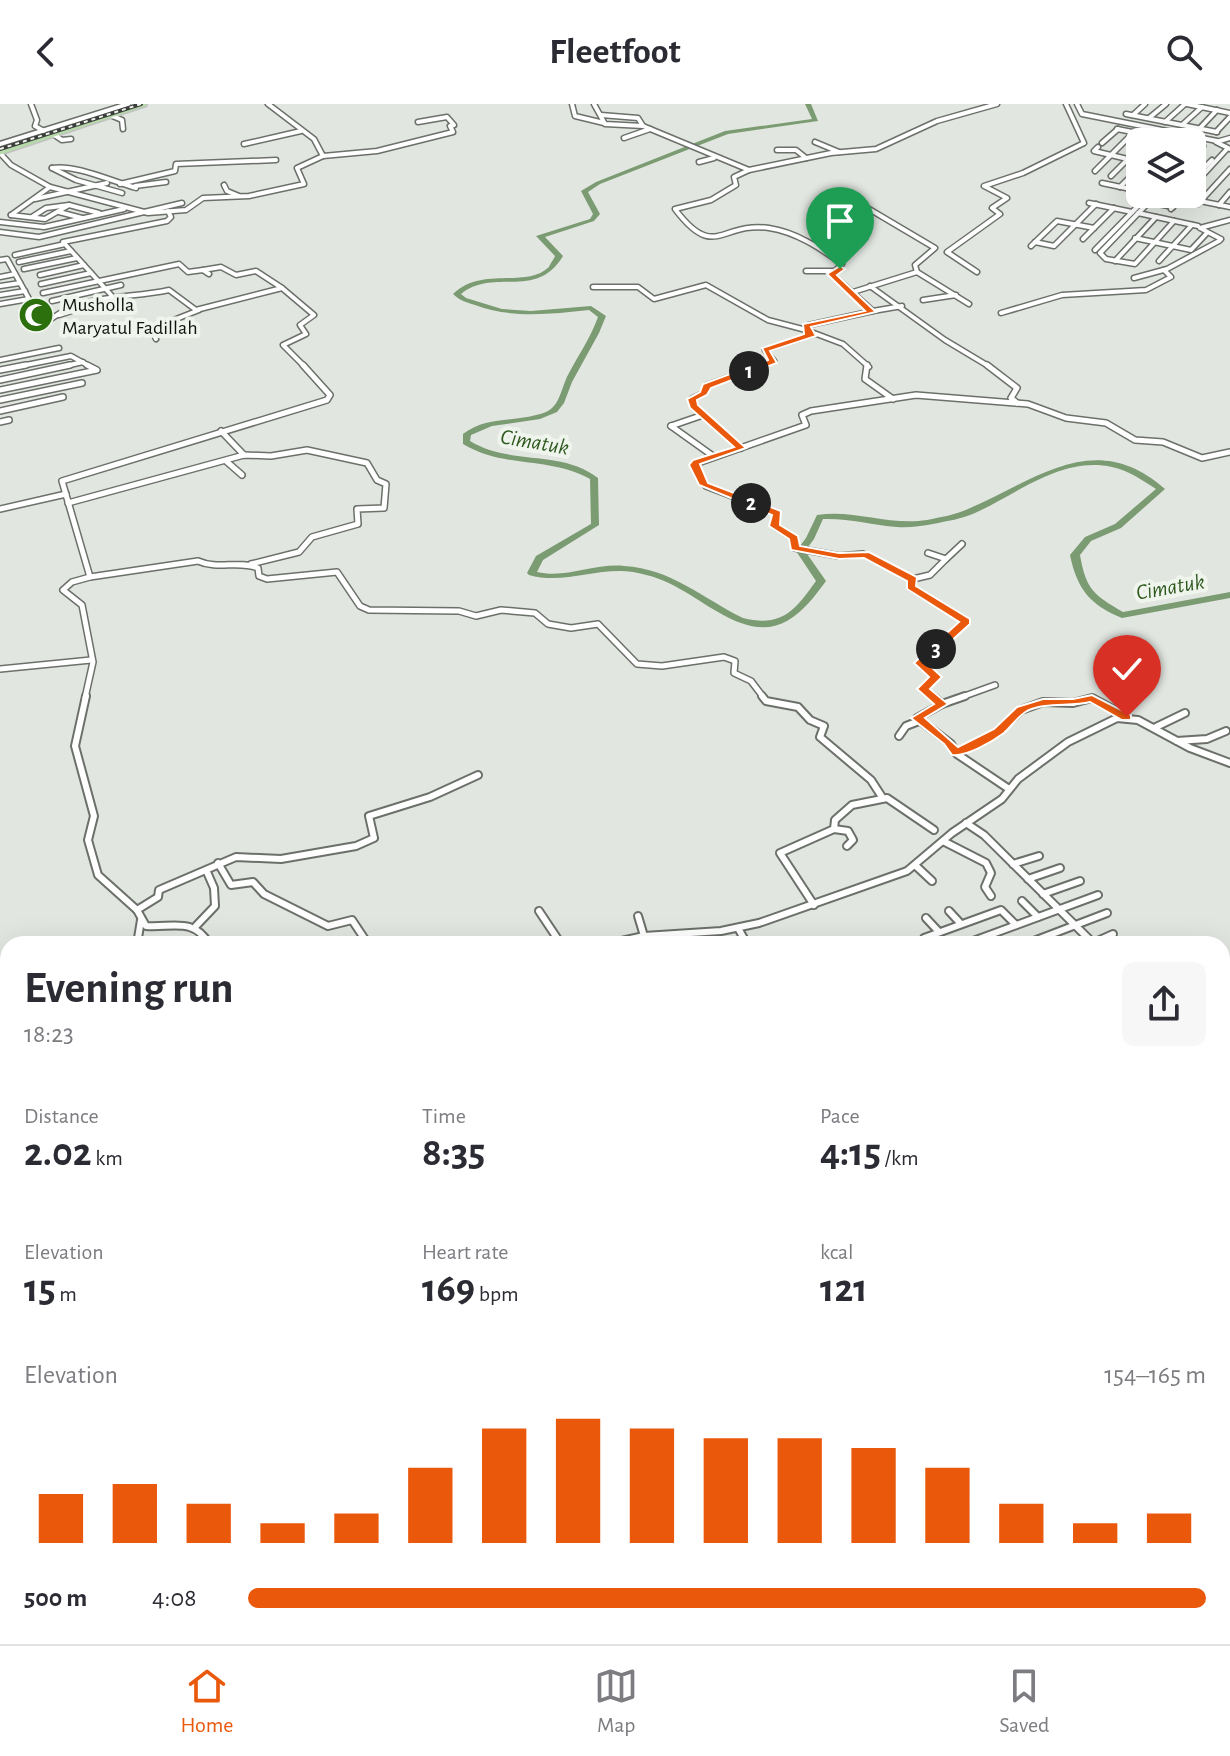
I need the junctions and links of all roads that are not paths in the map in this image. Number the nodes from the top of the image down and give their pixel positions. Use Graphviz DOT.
graph roads {
  1 [pos="31,104"];
  2 [pos="128,104"];
  3 [pos="144,104"];
  4 [pos="268,104"];
  5 [pos="572,104"];
  6 [pos="594,104"];
  7 [pos="997,104"];
  8 [pos="1066,104"];
  9 [pos="1077,104"];
  10 [pos="1145,104"];
  11 [pos="1166,104"];
  12 [pos="1186,104"];
  13 [pos="1202,107"];
  14 [pos="1217,110"];
  15 [pos="1126,114"];
  16 [pos="110,115"];
  17 [pos="601,115"];
  18 [pos="1133,115"];
  19 [pos="1230,115"];
  20 [pos="1149,118"];
  21 [pos="1169,122"];
  22 [pos="604,123"];
  23 [pos="618,124"];
  24 [pos="1182,125"];
  25 [pos="643,126"];
  26 [pos="1153,128"];
  27 [pos="1164,128"];
  28 [pos="1200,128"];
  29 [pos="123,129"];
  30 [pos="650,129"];
  31 [pos="1206,130"];
  32 [pos="301,131"];
  33 [pos="1126,131"];
  34 [pos="49,133"];
  35 [pos="635,134"];
  36 [pos="430,135"];
  37 [pos="624,138"];
  38 [pos="1230,138"];
  39 [pos="71,139"];
  40 [pos="1206,139"];
  41 [pos="1126,140"];
  42 [pos="1217,141"];
  43 [pos="815,142"];
  44 [pos="0,144"];
  45 [pos="244,144"];
  46 [pos="1227,148"];
  47 [pos="777,150"];
  48 [pos="0,152"];
  49 [pos="839,152"];
  50 [pos="323,156"];
  51 [pos="1110,156"];
  52 [pos="718,157"];
  53 [pos="806,158"];
  54 [pos="276,160"];
  55 [pos="1126,160"];
  56 [pos="1126,161"];
  57 [pos="699,162"];
  58 [pos="1206,167"];
  59 [pos="749,170"];
  60 [pos="1206,171"];
  61 [pos="1229,171"];
  62 [pos="1126,180"];
  63 [pos="111,182"];
  64 [pos="166,182"];
  65 [pos="1102,183"];
  66 [pos="120,184"];
  67 [pos="224,185"];
  68 [pos="96,186"];
  69 [pos="50,187"];
  70 [pos="1119,187"];
  71 [pos="1126,188"];
  72 [pos="1230,192"];
  73 [pos="69,193"];
  74 [pos="122,193"];
  75 [pos="239,196"];
  76 [pos="35,199"];
  77 [pos="182,203"];
  78 [pos="1089,203"];
  79 [pos="1096,204"];
  80 [pos="69,205"];
  81 [pos="1219,205"];
  82 [pos="864,206"];
  83 [pos="1230,207"];
  84 [pos="1114,208"];
  85 [pos="1140,208"];
  86 [pos="127,209"];
  87 [pos="889,209"];
  88 [pos="168,211"];
  89 [pos="876,211"];
  90 [pos="59,212"];
  91 [pos="148,213"];
  92 [pos="1135,213"];
  93 [pos="102,214"];
  94 [pos="11,215"];
  95 [pos="1156,217"];
  96 [pos="31,218"];
  97 [pos="82,218"];
  98 [pos="1230,220"];
  99 [pos="1174,221"];
  100 [pos="0,222"];
  101 [pos="100,224"];
  102 [pos="1075,224"];
  103 [pos="1192,225"];
  104 [pos="1198,226"];
  105 [pos="1094,228"];
  106 [pos="0,232"];
  107 [pos="56,234"];
  108 [pos="1206,234"];
  109 [pos="1135,238"];
  110 [pos="1083,239"];
  111 [pos="1154,242"];
  112 [pos="64,243"];
  113 [pos="1172,246"];
  114 [pos="936,250"];
  115 [pos="71,251"];
  116 [pos="947,252"];
  117 [pos="15,255"];
  118 [pos="77,258"];
  119 [pos="0,260"];
  120 [pos="1115,261"];
  121 [pos="1159,261"];
  122 [pos="19,262"];
  123 [pos="84,265"];
  124 [pos="11,267"];
  125 [pos="0,269"];
  126 [pos="24,269"];
  127 [pos="203,270"];
  128 [pos="1164,270"];
  129 [pos="806,271"];
  130 [pos="833,271"];
  131 [pos="917,272"];
  132 [pos="977,272"];
  133 [pos="91,273"];
  134 [pos="15,274"];
  135 [pos="209,274"];
  136 [pos="40,275"];
  137 [pos="0,277"];
  138 [pos="1134,278"];
  139 [pos="98,281"];
  140 [pos="20,283"];
  141 [pos="41,284"];
  142 [pos="121,285"];
  143 [pos="0,286"];
  144 [pos="870,286"];
  145 [pos="593,287"];
  146 [pos="105,288"];
  147 [pos="282,288"];
  148 [pos="25,291"];
  149 [pos="853,292"];
  150 [pos="43,293"];
  151 [pos="0,295"];
  152 [pos="956,295"];
  153 [pos="115,297"];
  154 [pos="923,300"];
  155 [pos="52,301"];
  156 [pos="0,304"];
  157 [pos="969,304"];
  158 [pos="902,306"];
  159 [pos="199,310"];
  160 [pos="873,311"];
  161 [pos="1001,313"];
  162 [pos="51,319"];
  163 [pos="806,330"];
  164 [pos="813,334"];
  165 [pos="156,339"];
  166 [pos="59,348"];
  167 [pos="0,360"];
  168 [pos="83,362"];
  169 [pos="0,370"];
  170 [pos="2,379"];
  171 [pos="82,383"];
  172 [pos="10,388"];
  173 [pos="0,390"];
  174 [pos="14,397"];
  175 [pos="63,397"];
  176 [pos="893,399"];
  177 [pos="0,400"];
  178 [pos="1019,404"];
  179 [pos="19,407"];
  180 [pos="0,411"];
  181 [pos="703,415"];
  182 [pos="9,420"];
  183 [pos="0,422"];
  184 [pos="221,431"];
  185 [pos="741,448"];
  186 [pos="1230,452"];
  187 [pos="244,455"];
  188 [pos="713,456"];
  189 [pos="226,461"];
  190 [pos="242,475"];
  191 [pos="66,494"];
  192 [pos="68,503"];
  193 [pos="0,509"];
  194 [pos="962,544"];
  195 [pos="928,553"];
  196 [pos="946,559"];
  197 [pos="251,564"];
  198 [pos="90,577"];
  199 [pos="913,579"];
  200 [pos="91,660"];
  201 [pos="0,669"];
  202 [pos="995,685"];
  203 [pos="942,704"];
  204 [pos="1185,713"];
  205 [pos="1127,717"];
  206 [pos="919,721"];
  207 [pos="1155,728"];
  208 [pos="1226,731"];
  209 [pos="899,736"];
  210 [pos="1177,741"];
  211 [pos="956,753"];
  212 [pos="1230,763"];
  213 [pos="478,775"];
  214 [pos="1009,789"];
  215 [pos="882,797"];
  216 [pos="966,823"];
  217 [pos="834,829"];
  218 [pos="934,830"];
  219 [pos="943,841"];
  220 [pos="847,846"];
  221 [pos="1039,856"];
  222 [pos="218,863"];
  223 [pos="1013,864"];
  224 [pos="916,866"];
  225 [pos="1060,868"];
  226 [pos="207,872"];
  227 [pos="1028,879"];
  228 [pos="932,881"];
  229 [pos="1080,881"];
  230 [pos="1043,894"];
  231 [pos="1098,895"];
  232 [pos="991,896"];
  233 [pos="1022,901"];
  234 [pos="814,905"];
  235 [pos="1059,909"];
  236 [pos="137,910"];
  237 [pos="539,911"];
  238 [pos="949,911"];
  239 [pos="1107,913"];
  240 [pos="638,916"];
  241 [pos="1038,917"];
  242 [pos="141,918"];
  243 [pos="926,918"];
  244 [pos="961,924"];
  245 [pos="1016,925"];
  246 [pos="1075,925"];
  247 [pos="196,926"];
  248 [pos="738,928"];
  249 [pos="939,932"];
  250 [pos="1113,934"];
  251 [pos="138,936"];
  252 [pos="206,936"];
  253 [pos="363,936"];
  254 [pos="556,936"];
  255 [pos="644,936"];
  256 [pos="742,936"];
  257 [pos="929,936"];
  258 [pos="986,936"];
  259 [pos="1047,936"];
  260 [pos="1085,936"];
  261 [pos="1108,936"];
  1 -- 34 [label="street"];
  2 -- 34 [label="street"];
  3 -- 16 [label="main road"];
  4 -- 32 [label="street"];
  5 -- 22 [label="street"];
  6 -- 17 [label="street"];
  7 -- 49 [label="street"];
  8 -- 116 [label="street"];
  9 -- 26 [label="street"];
  10 -- 18 [label="street"];
  11 -- 20 [label="street"];
  12 -- 13 [label="street"];
  12 -- 21 [label="street"];
  13 -- 14 [label="street"];
  13 -- 24 [label="street"];
  14 -- 19 [label="street"];
  14 -- 28 [label="street"];
  15 -- 18 [label="street"];
  16 -- 29 [label="street"];
  16 -- 34 [label="main road"];
  17 -- 22 [label="street"];
  17 -- 25 [label="street"];
  18 -- 20 [label="street"];
  19 -- 31 [label="street"];
  20 -- 21 [label="street"];
  21 -- 24 [label="street"];
  21 -- 27 [label="street"];
  22 -- 23 [label="street"];
  23 -- 25 [label="street"];
  23 -- 35 [label="street"];
  24 -- 28 [label="street"];
  25 -- 30 [label="street"];
  30 -- 35 [label="street"];
  30 -- 52 [label="street"];
  32 -- 45 [label="street"];
  32 -- 50 [label="street"];
  33 -- 51 [label="street"];
  34 -- 39 [label="street"];
  34 -- 44 [label="street"];
  34 -- 48 [label="main road"];
  35 -- 37 [label="street"];
  36 -- 36 [label="street"];
  36 -- 50 [label="street"];
  38 -- 42 [label="street"];
  40 -- 42 [label="street"];
  41 -- 51 [label="street"];
  42 -- 46 [label="street"];
  43 -- 49 [label="street"];
  46 -- 58 [label="street"];
  46 -- 60 [label="street"];
  47 -- 53 [label="street"];
  48 -- 69 [label="street"];
  49 -- 53 [label="street"];
  50 -- 75 [label="street"];
  51 -- 55 [label="street"];
  51 -- 56 [label="street"];
  52 -- 57 [label="street"];
  52 -- 59 [label="street"];
  53 -- 59 [label="street"];
  54 -- 66 [label="street"];
  59 -- 130 [label="street"];
  61 -- 81 [label="street"];
  62 -- 70 [label="street"];
  63 -- 66 [label="street"];
  63 -- 68 [label="street"];
  63 -- 68 [label="street"];
  64 -- 66 [label="street"];
  65 -- 70 [label="street"];
  67 -- 75 [label="street"];
  68 -- 73 [label="street"];
  68 -- 74 [label="street"];
  69 -- 73 [label="street"];
  69 -- 76 [label="street"];
  70 -- 71 [label="street"];
  72 -- 81 [label="street"];
  73 -- 76 [label="street"];
  73 -- 86 [label="street"];
  75 -- 88 [label="street"];
  76 -- 94 [label="street"];
  77 -- 91 [label="street"];
  78 -- 79 [label="street"];
  79 -- 84 [label="street"];
  79 -- 102 [label="street"];
  80 -- 90 [label="street"];
  80 -- 93 [label="street"];
  80 -- 96 [label="street"];
  81 -- 83 [label="street"];
  82 -- 89 [label="street"];
  84 -- 92 [label="street"];
  84 -- 105 [label="street"];
  85 -- 92 [label="street"];
  86 -- 91 [label="street"];
  86 -- 93 [label="street"];
  87 -- 89 [label="street"];
  88 -- 91 [label="street"];
  88 -- 112 [label="street"];
  89 -- 114 [label="street"];
  90 -- 96 [label="street"];
  90 -- 97 [label="street"];
  91 -- 101 [label="street"];
  92 -- 95 [label="street"];
  92 -- 120 [label="street"];
  93 -- 97 [label="street"];
  94 -- 96 [label="street"];
  94 -- 100 [label="street"];
  95 -- 99 [label="street"];
  95 -- 109 [label="street"];
  97 -- 100 [label="street"];
  97 -- 101 [label="street"];
  98 -- 128 [label="street"];
  99 -- 103 [label="street"];
  99 -- 111 [label="street"];
  101 -- 107 [label="street"];
  102 -- 102 [label="street"];
  102 -- 105 [label="street"];
  103 -- 104 [label="street"];
  103 -- 113 [label="street"];
  105 -- 110 [label="street"];
  106 -- 107 [label="street"];
  107 -- 112 [label="street"];
  108 -- 113 [label="street"];
  109 -- 111 [label="street"];
  109 -- 120 [label="street"];
  111 -- 113 [label="street"];
  111 -- 120 [label="street"];
  112 -- 115 [label="street"];
  112 -- 117 [label="street"];
  113 -- 121 [label="street"];
  114 -- 116 [label="street"];
  114 -- 131 [label="street"];
  115 -- 118 [label="street"];
  115 -- 122 [label="street"];
  116 -- 132 [label="street"];
  118 -- 123 [label="street"];
  118 -- 126 [label="street"];
  119 -- 124 [label="street"];
  123 -- 133 [label="street"];
  123 -- 136 [label="street"];
  124 -- 125 [label="street"];
  124 -- 134 [label="street"];
  127 -- 135 [label="street"];
  127 -- 139 [label="street"];
  127 -- 147 [label="street"];
  128 -- 138 [label="street"];
  128 -- 161 [label="street"];
  129 -- 130 [label="street"];
  130 -- 149 [label="street"];
  131 -- 144 [label="street"];
  131 -- 152 [label="street"];
  133 -- 139 [label="street"];
  133 -- 141 [label="street"];
  134 -- 137 [label="street"];
  134 -- 140 [label="street"];
  139 -- 146 [label="street"];
  139 -- 150 [label="street"];
  140 -- 143 [label="street"];
  140 -- 148 [label="street"];
  142 -- 146 [label="street"];
  144 -- 149 [label="street"];
  144 -- 158 [label="street"];
  145 -- 163 [label="street"];
  146 -- 153 [label="street"];
  146 -- 155 [label="street"];
  147 -- 159 [label="street"];
  147 -- 184 [label="street"];
  148 -- 151 [label="street"];
  148 -- 156 [label="street"];
  149 -- 160 [label="street"];
  152 -- 154 [label="street"];
  152 -- 157 [label="street"];
  153 -- 159 [label="street"];
  153 -- 162 [label="street"];
  158 -- 160 [label="street"];
  158 -- 178 [label="street"];
  159 -- 165 [label="street"];
  160 -- 163 [label="street"];
  163 -- 164 [label="street"];
  164 -- 176 [label="street"];
  164 -- 181 [label="street"];
  166 -- 167 [label="street"];
  168 -- 169 [label="street"];
  168 -- 170 [label="street"];
  168 -- 172 [label="street"];
  169 -- 170 [label="street"];
  170 -- 172 [label="street"];
  171 -- 174 [label="street"];
  172 -- 173 [label="street"];
  172 -- 174 [label="street"];
  174 -- 177 [label="street"];
  174 -- 179 [label="street"];
  175 -- 179 [label="street"];
  176 -- 178 [label="street"];
  176 -- 185 [label="street"];
  178 -- 186 [label="street"];
  179 -- 180 [label="street"];
  181 -- 185 [label="street"];
  181 -- 188 [label="street"];
  182 -- 183 [label="street"];
  184 -- 187 [label="street"];
  184 -- 191 [label="street"];
  185 -- 188 [label="street"];
  187 -- 189 [label="street"];
  187 -- 197 [label="street"];
  188 -- 199 [label="street"];
  189 -- 190 [label="street"];
  189 -- 192 [label="street"];
  191 -- 192 [label="street"];
  191 -- 193 [label="street"];
  192 -- 198 [label="street"];
  194 -- 196 [label="street"];
  195 -- 196 [label="street"];
  196 -- 199 [label="street"];
  197 -- 198 [label="street"];
  197 -- 215 [label="street"];
  198 -- 200 [label="street"];
  199 -- 203 [label="street"];
  200 -- 201 [label="street"];
  200 -- 236 [label="street"];
  202 -- 203 [label="street"];
  203 -- 206 [label="street"];
  204 -- 207 [label="street"];
  205 -- 207 [label="street"];
  205 -- 211 [label="street"];
  205 -- 214 [label="street"];
  206 -- 209 [label="street"];
  206 -- 211 [label="street"];
  207 -- 210 [label="street"];
  208 -- 210 [label="street"];
  210 -- 212 [label="street"];
  211 -- 214 [label="street"];
  213 -- 222 [label="street"];
  214 -- 216 [label="street"];
  215 -- 217 [label="street"];
  215 -- 218 [label="street"];
  216 -- 219 [label="street"];
  216 -- 223 [label="street"];
  217 -- 220 [label="street"];
  217 -- 234 [label="street"];
  219 -- 224 [label="street"];
  219 -- 232 [label="street"];
  221 -- 223 [label="street"];
  222 -- 226 [label="street"];
  222 -- 253 [label="street"];
  223 -- 227 [label="street"];
  224 -- 228 [label="street"];
  224 -- 234 [label="street"];
  225 -- 227 [label="street"];
  226 -- 236 [label="street"];
  226 -- 247 [label="street"];
  227 -- 230 [label="street"];
  229 -- 230 [label="street"];
  230 -- 235 [label="street"];
  231 -- 235 [label="street"];
  233 -- 241 [label="street"];
  234 -- 248 [label="street"];
  235 -- 241 [label="street"];
  235 -- 246 [label="street"];
  236 -- 242 [label="street"];
  237 -- 254 [label="street"];
  238 -- 244 [label="street"];
  239 -- 246 [label="street"];
  240 -- 255 [label="street"];
  241 -- 245 [label="street"];
  242 -- 247 [label="street"];
  242 -- 251 [label="street"];
  243 -- 249 [label="street"];
  244 -- 245 [label="street"];
  244 -- 249 [label="street"];
  245 -- 258 [label="street"];
  246 -- 259 [label="street"];
  246 -- 260 [label="street"];
  247 -- 252 [label="street"];
  248 -- 255 [label="street"];
  248 -- 256 [label="street"];
  249 -- 257 [label="street"];
  250 -- 261 [label="street"];
}
